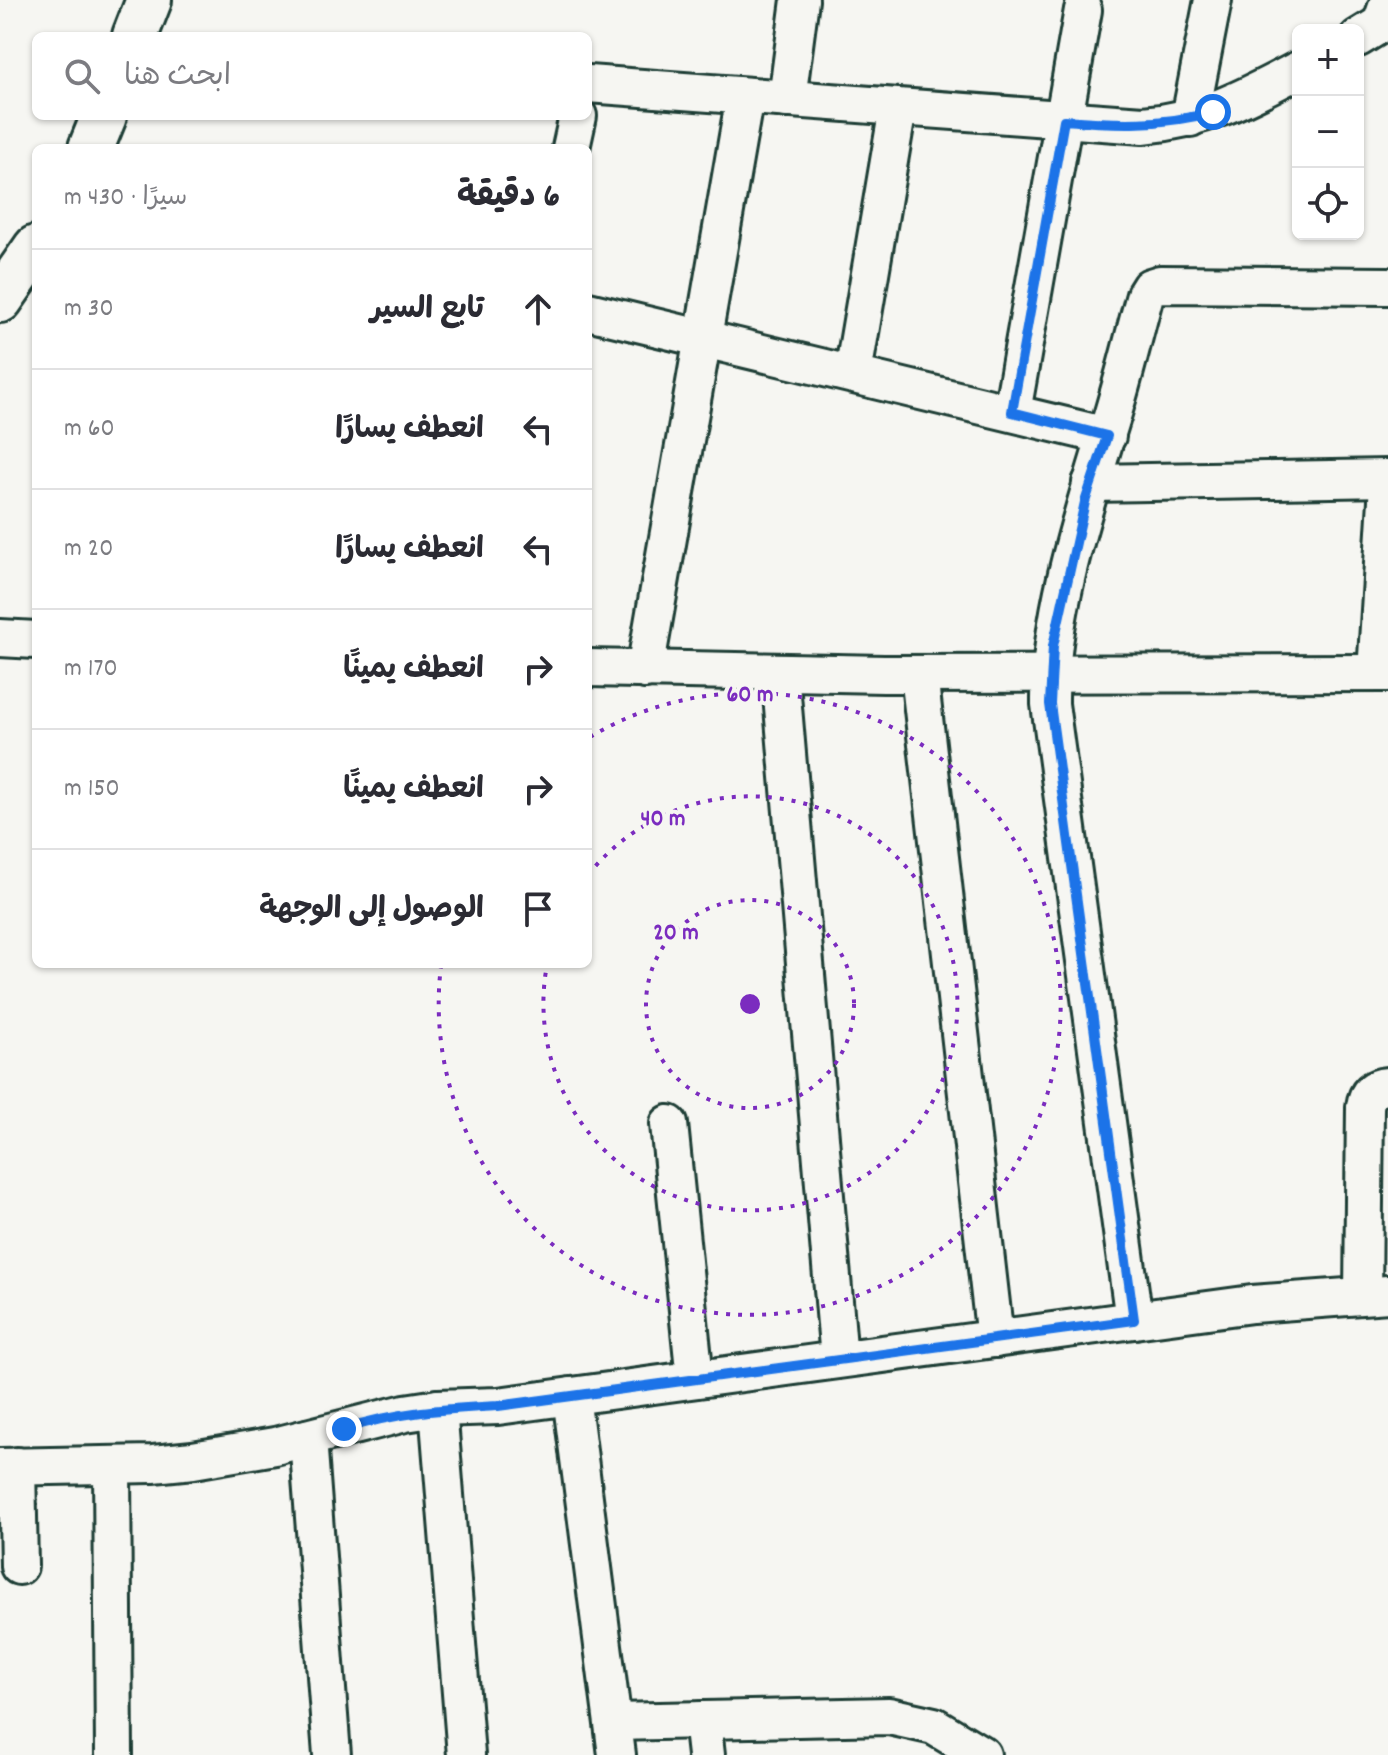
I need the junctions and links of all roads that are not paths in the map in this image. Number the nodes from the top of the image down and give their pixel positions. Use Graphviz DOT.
graph roads {
  1 [pos="149,0"];
  2 [pos="800,0"];
  3 [pos="1213,0"];
  4 [pos="1083,10"];
  5 [pos="137,32"];
  6 [pos="1292,73"];
  7 [pos="592,84"];
  8 [pos="745,96"];
  9 [pos="787,99"];
  10 [pos="898,108"];
  11 [pos="1190,118"];
  12 [pos="102,120"];
  13 [pos="577,120"];
  14 [pos="1064,120"];
  15 [pos="93,144"];
  16 [pos="572,144"];
  17 [pos="32,254"];
  18 [pos="1388,286"];
  19 [pos="0,300"];
  20 [pos="592,312"];
  21 [pos="702,338"];
  22 [pos="853,374"];
  23 [pos="1012,412"];
  24 [pos="1107,436"];
  25 [pos="1388,478"];
  26 [pos="1091,483"];
  27 [pos="1388,485"];
  28 [pos="0,638"];
  29 [pos="32,640"];
  30 [pos="592,668"];
  31 [pos="645,670"];
  32 [pos="780,672"];
  33 [pos="1382,673"];
  34 [pos="919,674"];
  35 [pos="1050,674"];
  36 [pos="1388,1086"];
  37 [pos="669,1124"];
  38 [pos="1376,1295"];
  39 [pos="1134,1320"];
  40 [pos="995,1339"];
  41 [pos="839,1359"];
  42 [pos="695,1379"];
  43 [pos="571,1396"];
  44 [pos="438,1408"];
  45 [pos="308,1438"];
  46 [pos="112,1465"];
  47 [pos="9,1467"];
  48 [pos="19,1566"];
  49 [pos="704,1738"];
  50 [pos="616,1739"];
  51 [pos="114,1755"];
  52 [pos="332,1755"];
  53 [pos="466,1755"];
  54 [pos="982,1755"];
  1 -- 5 [label="main road"];
  2 -- 9 [label="street"];
  3 -- 11 [label="street"];
  4 -- 14 [label="street"];
  6 -- 11 [label="street"];
  7 -- 8 [label="street"];
  8 -- 9 [label="street"];
  8 -- 21 [label="street"];
  9 -- 10 [label="street"];
  10 -- 14 [label="street"];
  10 -- 22 [label="street"];
  11 -- 14 [label="street"];
  12 -- 15 [label="main road"];
  13 -- 16 [label="street"];
  14 -- 23 [label="street"];
  17 -- 19 [label="main road"];
  18 -- 24 [label="street"];
  20 -- 21 [label="street"];
  21 -- 22 [label="street"];
  21 -- 31 [label="street"];
  22 -- 23 [label="street"];
  23 -- 24 [label="street"];
  24 -- 26 [label="street"];
  25 -- 26 [label="street"];
  26 -- 35 [label="street"];
  27 -- 33 [label="street"];
  28 -- 29 [label="street"];
  30 -- 31 [label="street"];
  31 -- 32 [label="street"];
  32 -- 34 [label="street"];
  32 -- 41 [label="street"];
  33 -- 35 [label="street"];
  34 -- 35 [label="street"];
  34 -- 40 [label="street"];
  35 -- 39 [label="street"];
  36 -- 38 [label="street"];
  37 -- 42 [label="street"];
  38 -- 39 [label="street"];
  39 -- 40 [label="street"];
  40 -- 41 [label="street"];
  41 -- 42 [label="street"];
  42 -- 43 [label="street"];
  43 -- 44 [label="street"];
  43 -- 50 [label="street"];
  44 -- 45 [label="street"];
  44 -- 53 [label="street"];
  45 -- 46 [label="street"];
  45 -- 52 [label="street"];
  46 -- 47 [label="street"];
  46 -- 51 [label="street"];
  47 -- 48 [label="street"];
  49 -- 50 [label="street"];
  49 -- 54 [label="street"];
}
